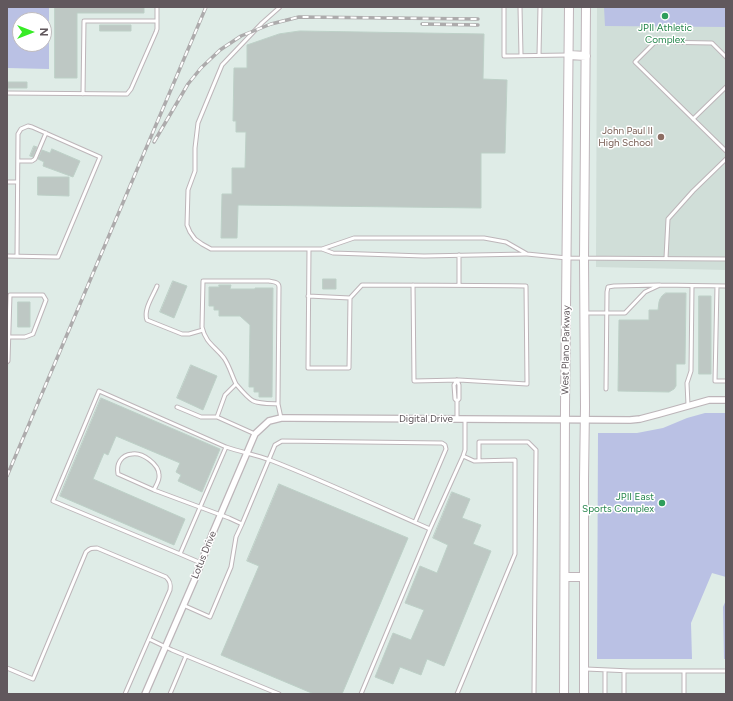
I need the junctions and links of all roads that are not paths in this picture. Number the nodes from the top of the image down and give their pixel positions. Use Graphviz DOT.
graph roads {
  1 [pos="157,7"];
  2 [pos="280,7"];
  3 [pos="504,7"];
  4 [pos="520,7"];
  5 [pos="540,7"];
  6 [pos="569,7"];
  7 [pos="586,7"];
  8 [pos="157,21"];
  9 [pos="539,55"];
  10 [pos="569,55"];
  11 [pos="521,56"];
  12 [pos="586,56"];
  13 [pos="726,57"];
  14 [pos="726,87"];
  15 [pos="7,93"];
  16 [pos="83,94"];
  17 [pos="693,119"];
  18 [pos="46,133"];
  19 [pos="726,152"];
  20 [pos="726,159"];
  21 [pos="18,161"];
  22 [pos="7,182"];
  23 [pos="17,182"];
  24 [pos="309,249"];
  25 [pos="322,249"];
  26 [pos="527,254"];
  27 [pos="459,255"];
  28 [pos="7,256"];
  29 [pos="17,256"];
  30 [pos="567,258"];
  31 [pos="584,258"];
  32 [pos="666,258"];
  33 [pos="726,259"];
  34 [pos="413,285"];
  35 [pos="458,285"];
  36 [pos="660,285"];
  37 [pos="157,286"];
  38 [pos="692,286"];
  39 [pos="717,286"];
  40 [pos="726,286"];
  41 [pos="308,296"];
  42 [pos="350,298"];
  43 [pos="585,313"];
  44 [pos="606,313"];
  45 [pos="203,330"];
  46 [pos="8,337"];
  47 [pos="7,362"];
  48 [pos="457,380"];
  49 [pos="726,381"];
  50 [pos="236,384"];
  51 [pos="606,389"];
  52 [pos="726,400"];
  53 [pos="278,404"];
  54 [pos="688,405"];
  55 [pos="177,407"];
  56 [pos="217,417"];
  57 [pos="281,418"];
  58 [pos="457,419"];
  59 [pos="465,419"];
  60 [pos="565,419"];
  61 [pos="585,419"];
  62 [pos="269,421"];
  63 [pos="255,434"];
  64 [pos="226,447"];
  65 [pos="246,453"];
  66 [pos="463,456"];
  67 [pos="269,460"];
  68 [pos="479,461"];
  69 [pos="154,490"];
  70 [pos="200,508"];
  71 [pos="220,515"];
  72 [pos="415,522"];
  73 [pos="242,524"];
  74 [pos="430,529"];
  75 [pos="180,554"];
  76 [pos="201,563"];
  77 [pos="565,577"];
  78 [pos="584,577"];
  79 [pos="183,605"];
  80 [pos="149,639"];
  81 [pos="165,646"];
  82 [pos="186,656"];
  83 [pos="7,668"];
  84 [pos="584,670"];
  85 [pos="605,670"];
  86 [pos="624,671"];
  87 [pos="684,671"];
  88 [pos="726,671"];
  89 [pos="125,694"];
  90 [pos="145,694"];
  91 [pos="170,694"];
  92 [pos="279,694"];
  93 [pos="361,694"];
  94 [pos="457,694"];
  95 [pos="534,694"];
  96 [pos="564,694"];
  97 [pos="584,694"];
  98 [pos="605,694"];
  99 [pos="624,694"];
  100 [pos="684,694"];
  1 -- 8 [label="lane"];
  2 -- 24 [label="lane"];
  3 -- 11 [label="lane"];
  4 -- 11 [label="lane"];
  5 -- 9 [label="lane"];
  6 -- 10 [label="main road, West Plano Parkway"];
  7 -- 12 [label="main road, West Plano Parkway"];
  8 -- 16 [label="lane"];
  8 -- 16 [label="lane"];
  9 -- 10 [label="lane"];
  9 -- 11 [label="lane"];
  10 -- 12 [label="main road"];
  10 -- 30 [label="main road, West Plano Parkway"];
  12 -- 31 [label="main road, West Plano Parkway"];
  13 -- 17 [label="lane"];
  14 -- 17 [label="lane"];
  15 -- 16 [label="lane"];
  17 -- 19 [label="lane"];
  18 -- 21 [label="lane"];
  18 -- 21 [label="lane"];
  18 -- 29 [label="lane"];
  20 -- 32 [label="lane"];
  21 -- 23 [label="lane"];
  22 -- 23 [label="lane"];
  23 -- 29 [label="lane"];
  24 -- 25 [label="lane"];
  24 -- 41 [label="lane"];
  25 -- 26 [label="lane"];
  25 -- 27 [label="lane"];
  26 -- 27 [label="lane"];
  26 -- 30 [label="lane"];
  27 -- 35 [label="lane"];
  28 -- 29 [label="lane"];
  30 -- 31 [label="lane"];
  30 -- 60 [label="main road, West Plano Parkway"];
  31 -- 32 [label="lane"];
  31 -- 43 [label="main road, West Plano Parkway"];
  32 -- 33 [label="lane"];
  34 -- 35 [label="lane"];
  34 -- 42 [label="lane"];
  34 -- 48 [label="lane"];
  35 -- 48 [label="lane"];
  36 -- 38 [label="lane"];
  36 -- 44 [label="lane"];
  36 -- 44 [label="lane"];
  37 -- 45 [label="lane"];
  38 -- 39 [label="lane"];
  38 -- 54 [label="lane"];
  39 -- 40 [label="lane"];
  39 -- 49 [label="lane"];
  41 -- 42 [label="lane"];
  41 -- 42 [label="lane"];
  43 -- 44 [label="lane"];
  43 -- 61 [label="main road, West Plano Parkway"];
  44 -- 51 [label="lane"];
  45 -- 50 [label="lane"];
  45 -- 53 [label="lane"];
  46 -- 46 [label="lane"];
  46 -- 47 [label="lane"];
  48 -- 58 [label="lane"];
  50 -- 53 [label="lane"];
  50 -- 56 [label="lane"];
  52 -- 54 [label="street, Digital Drive"];
  53 -- 57 [label="lane"];
  54 -- 61 [label="street, Digital Drive"];
  55 -- 56 [label="lane"];
  56 -- 63 [label="lane"];
  57 -- 58 [label="street, Digital Drive"];
  57 -- 62 [label="street, Digital Drive"];
  58 -- 59 [label="street, Digital Drive"];
  59 -- 60 [label="street, Digital Drive"];
  59 -- 66 [label="lane"];
  60 -- 61 [label="street, Digital Drive"];
  60 -- 77 [label="main road, West Plano Parkway"];
  61 -- 78 [label="main road, West Plano Parkway"];
  62 -- 63 [label="street, Lotus Drive"];
  63 -- 65 [label="street, Lotus Drive"];
  64 -- 65 [label="lane"];
  64 -- 70 [label="lane"];
  64 -- 75 [label="lane"];
  65 -- 67 [label="lane"];
  65 -- 71 [label="street, Lotus Drive"];
  66 -- 68 [label="lane"];
  66 -- 74 [label="lane"];
  67 -- 72 [label="lane"];
  67 -- 72 [label="lane"];
  67 -- 73 [label="lane"];
  68 -- 94 [label="lane"];
  68 -- 95 [label="lane"];
  69 -- 69 [label="lane"];
  69 -- 70 [label="lane"];
  70 -- 71 [label="lane"];
  70 -- 75 [label="lane"];
  71 -- 73 [label="lane"];
  71 -- 76 [label="street, Lotus Drive"];
  72 -- 74 [label="lane"];
  73 -- 79 [label="lane"];
  74 -- 93 [label="lane"];
  75 -- 76 [label="lane"];
  76 -- 79 [label="street, Lotus Drive"];
  77 -- 78 [label="main road"];
  77 -- 96 [label="main road, West Plano Parkway"];
  78 -- 84 [label="main road, West Plano Parkway"];
  79 -- 81 [label="street, Lotus Drive"];
  80 -- 81 [label="lane"];
  80 -- 83 [label="lane"];
  80 -- 89 [label="lane"];
  81 -- 82 [label="lane"];
  81 -- 90 [label="street, Lotus Drive"];
  82 -- 91 [label="lane"];
  82 -- 92 [label="lane"];
  84 -- 85 [label="lane"];
  84 -- 97 [label="main road, West Plano Parkway"];
  85 -- 86 [label="lane"];
  85 -- 98 [label="lane"];
  86 -- 87 [label="lane"];
  86 -- 99 [label="lane"];
  87 -- 88 [label="lane"];
  87 -- 100 [label="lane"];
}
